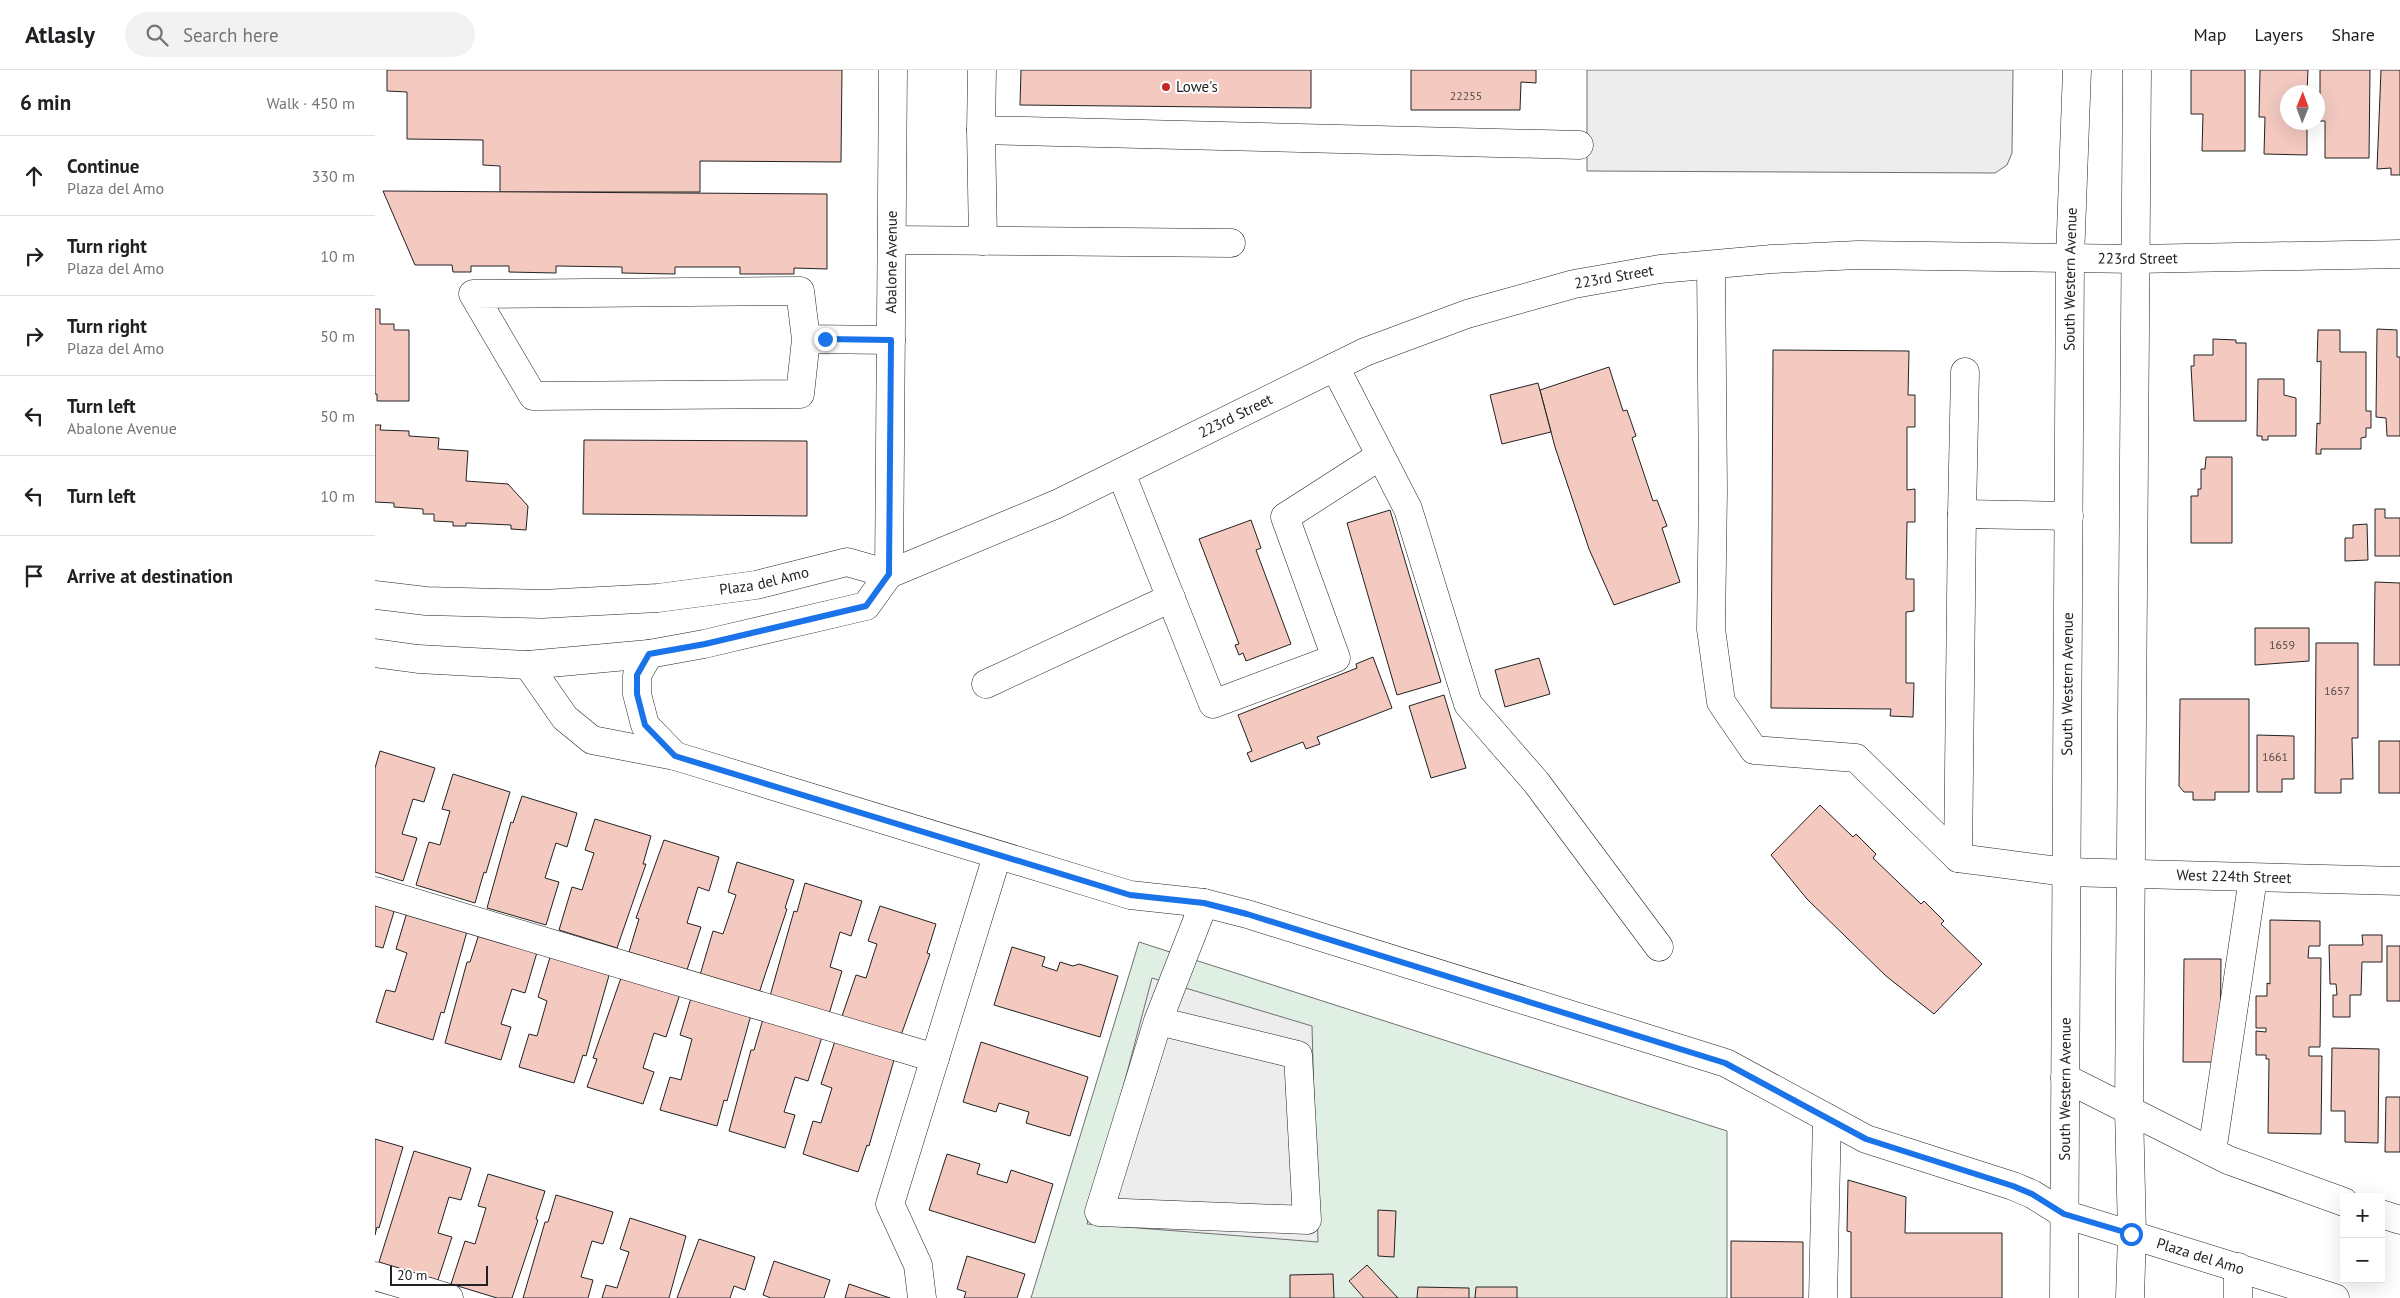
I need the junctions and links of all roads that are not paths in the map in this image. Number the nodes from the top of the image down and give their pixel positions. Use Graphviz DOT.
graph roads {
  1 [pos="893,70"];
  2 [pos="982,70"];
  3 [pos="2077,70"];
  4 [pos="2137,70"];
  5 [pos="981,130"];
  6 [pos="1579,145"];
  7 [pos="892,240"];
  8 [pos="983,241"];
  9 [pos="1231,243"];
  10 [pos="2400,254"];
  11 [pos="2071,259"];
  12 [pos="2136,259"];
  13 [pos="1711,265"];
  14 [pos="806,339"];
  15 [pos="891,340"];
  16 [pos="1335,367"];
  17 [pos="1965,372"];
  18 [pos="1380,456"];
  19 [pos="1121,473"];
  20 [pos="1962,514"];
  21 [pos="2069,516"];
  22 [pos="889,574"];
  23 [pos="375,595"];
  24 [pos="1171,598"];
  25 [pos="375,653"];
  26 [pos="649,654"];
  27 [pos="529,665"];
  28 [pos="986,684"];
  29 [pos="675,756"];
  30 [pos="997,856"];
  31 [pos="1957,858"];
  32 [pos="2066,872"];
  33 [pos="2131,875"];
  34 [pos="2253,878"];
  35 [pos="2400,881"];
  36 [pos="375,891"];
  37 [pos="1204,903"];
  38 [pos="1659,947"];
  39 [pos="1158,1021"];
  40 [pos="935,1058"];
  41 [pos="2065,1078"];
  42 [pos="2129,1109"];
  43 [pos="1827,1118"];
  44 [pos="2212,1152"];
  45 [pos="2340,1201"];
  46 [pos="2064,1214"];
  47 [pos="2385,1215"];
  48 [pos="2400,1220"];
  49 [pos="2131,1234"];
  50 [pos="2237,1268"];
  51 [pos="375,1276"];
  52 [pos="449,1298"];
  53 [pos="922,1298"];
  54 [pos="1823,1298"];
  55 [pos="2064,1298"];
  56 [pos="2130,1298"];
  57 [pos="2237,1298"];
  58 [pos="2335,1298"];
  1 -- 7 [label="main road, Abalone Avenue"];
  2 -- 5 [label="main road"];
  3 -- 11 [label="main road, South Western Avenue"];
  4 -- 12 [label="main road"];
  5 -- 6 [label="main road"];
  5 -- 8 [label="main road"];
  7 -- 8 [label="main road"];
  7 -- 15 [label="main road, Abalone Avenue"];
  8 -- 9 [label="main road"];
  10 -- 12 [label="main road, 223rd Street"];
  11 -- 12 [label="main road, 223rd Street"];
  11 -- 13 [label="main road, 223rd Street"];
  11 -- 21 [label="main road, South Western Avenue"];
  12 -- 33 [label="main road"];
  13 -- 16 [label="main road, 223rd Street"];
  13 -- 31 [label="main road"];
  14 -- 14 [label="main road"];
  14 -- 15 [label="main road"];
  15 -- 22 [label="main road, Abalone Avenue"];
  16 -- 18 [label="main road"];
  16 -- 19 [label="main road, 223rd Street"];
  17 -- 20 [label="main road"];
  18 -- 24 [label="main road"];
  18 -- 38 [label="main road"];
  19 -- 22 [label="main road, 223rd Street"];
  19 -- 24 [label="main road"];
  20 -- 21 [label="main road"];
  20 -- 31 [label="main road"];
  21 -- 32 [label="main road, South Western Avenue"];
  22 -- 23 [label="main road, Plaza del Amo"];
  22 -- 26 [label="main road"];
  24 -- 28 [label="main road"];
  25 -- 27 [label="main road"];
  26 -- 27 [label="main road"];
  26 -- 29 [label="main road, Plaza del Amo"];
  27 -- 29 [label="main road, Plaza del Amo"];
  29 -- 30 [label="main road, Plaza del Amo"];
  30 -- 37 [label="main road, Plaza del Amo"];
  30 -- 40 [label="main road"];
  31 -- 32 [label="main road, West 224th Street"];
  32 -- 33 [label="main road, West 224th Street"];
  32 -- 41 [label="main road, South Western Avenue"];
  33 -- 34 [label="main road, West 224th Street"];
  33 -- 42 [label="main road"];
  34 -- 35 [label="main road, West 224th Street"];
  34 -- 44 [label="main road"];
  36 -- 40 [label="main road"];
  37 -- 39 [label="main road"];
  37 -- 43 [label="main road, Plaza del Amo"];
  39 -- 39 [label="main road"];
  40 -- 53 [label="main road"];
  41 -- 42 [label="main road"];
  41 -- 46 [label="main road, South Western Avenue"];
  42 -- 44 [label="main road"];
  42 -- 49 [label="main road"];
  43 -- 46 [label="main road, Plaza del Amo"];
  43 -- 54 [label="main road"];
  44 -- 45 [label="main road"];
  46 -- 49 [label="main road, Plaza del Amo"];
  46 -- 55 [label="main road, South Western Avenue"];
  47 -- 48 [label="main road"];
  49 -- 50 [label="main road, Plaza del Amo"];
  49 -- 56 [label="main road"];
  50 -- 57 [label="main road"];
  50 -- 58 [label="main road, Plaza del Amo"];
  51 -- 52 [label="main road"];
}
